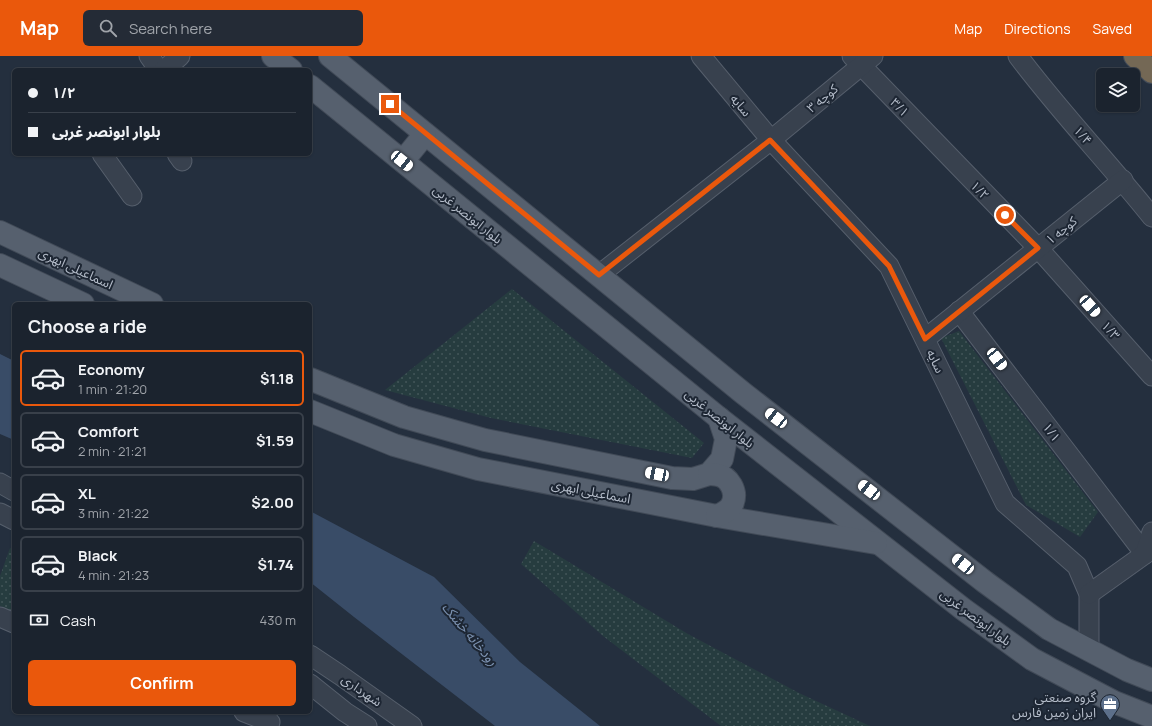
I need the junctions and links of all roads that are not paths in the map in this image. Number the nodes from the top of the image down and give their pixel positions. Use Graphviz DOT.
graph roads {
  1 [pos="149,56"];
  2 [pos="180,56"];
  3 [pos="273,56"];
  4 [pos="330,56"];
  5 [pos="701,56"];
  6 [pos="1018,56"];
  7 [pos="1135,56"];
  8 [pos="862,59"];
  9 [pos="158,68"];
  10 [pos="166,68"];
  11 [pos="288,68"];
  12 [pos="1152,72"];
  13 [pos="312,88"];
  14 [pos="426,134"];
  15 [pos="770,140"];
  16 [pos="940,148"];
  17 [pos="103,156"];
  18 [pos="402,161"];
  19 [pos="1123,180"];
  20 [pos="132,196"];
  21 [pos="1152,217"];
  22 [pos="0,232"];
  23 [pos="1038,248"];
  24 [pos="0,265"];
  25 [pos="599,275"];
  26 [pos="78,302"];
  27 [pos="148,302"];
  28 [pos="959,311"];
  29 [pos="925,339"];
  30 [pos="1152,376"];
  31 [pos="312,380"];
  32 [pos="312,412"];
  33 [pos="719,418"];
  34 [pos="709,474"];
  35 [pos="0,484"];
  36 [pos="12,489"];
  37 [pos="0,513"];
  38 [pos="717,516"];
  39 [pos="12,519"];
  40 [pos="1152,532"];
  41 [pos="879,543"];
  42 [pos="1145,554"];
  43 [pos="1089,594"];
  44 [pos="0,617"];
  45 [pos="12,622"];
  46 [pos="1089,650"];
  47 [pos="312,656"];
  48 [pos="1152,680"];
  49 [pos="312,686"];
  50 [pos="248,714"];
  51 [pos="1152,717"];
  52 [pos="269,724"];
  53 [pos="367,726"];
  54 [pos="412,726"];
  1 -- 9 [label="street"];
  2 -- 10 [label="street"];
  3 -- 11 [label="main road"];
  4 -- 14 [label="main road"];
  5 -- 15 [label="street, سایه"];
  6 -- 19 [label="street, ۱/۴"];
  7 -- 12 [label="highway"];
  8 -- 15 [label="street, کوچه ۳"];
  8 -- 16 [label="street, ۳/۱"];
  13 -- 18 [label="main road, بلوار ابونصر غربی"];
  14 -- 18 [label="main road"];
  14 -- 25 [label="main road"];
  15 -- 25 [label="street, کوچه ۳"];
  15 -- 29 [label="street, سایه"];
  16 -- 23 [label="street, ۱/۲"];
  17 -- 20 [label="street"];
  18 -- 33 [label="main road, بلوار ابونصر غربی"];
  19 -- 21 [label="street, ۱/۴"];
  19 -- 23 [label="street, کوچه ۱"];
  22 -- 27 [label="main road, اسماعیلی ابهری"];
  23 -- 28 [label="street, کوچه ۱"];
  23 -- 30 [label="street, ۱/۳"];
  24 -- 26 [label="main road"];
  25 -- 46 [label="main road"];
  28 -- 29 [label="street, کوچه ۱"];
  28 -- 42 [label="street, ۱/۱"];
  29 -- 43 [label="street, سایه"];
  31 -- 34 [label="main road"];
  32 -- 38 [label="main road, اسماعیلی ابهری"];
  33 -- 34 [label="main road"];
  33 -- 41 [label="main road, بلوار ابونصر غربی"];
  34 -- 38 [label="main road"];
  35 -- 36 [label="street"];
  37 -- 39 [label="street"];
  38 -- 41 [label="main road, اسماعیلی ابهری"];
  40 -- 42 [label="street"];
  41 -- 51 [label="main road, بلوار ابونصر غربی"];
  42 -- 43 [label="street"];
  43 -- 46 [label="street, سایه"];
  44 -- 45 [label="street"];
  46 -- 48 [label="main road"];
  47 -- 54 [label="street, شهرداری"];
  49 -- 53 [label="street, شهرداری"];
  50 -- 52 [label="street"];
}
